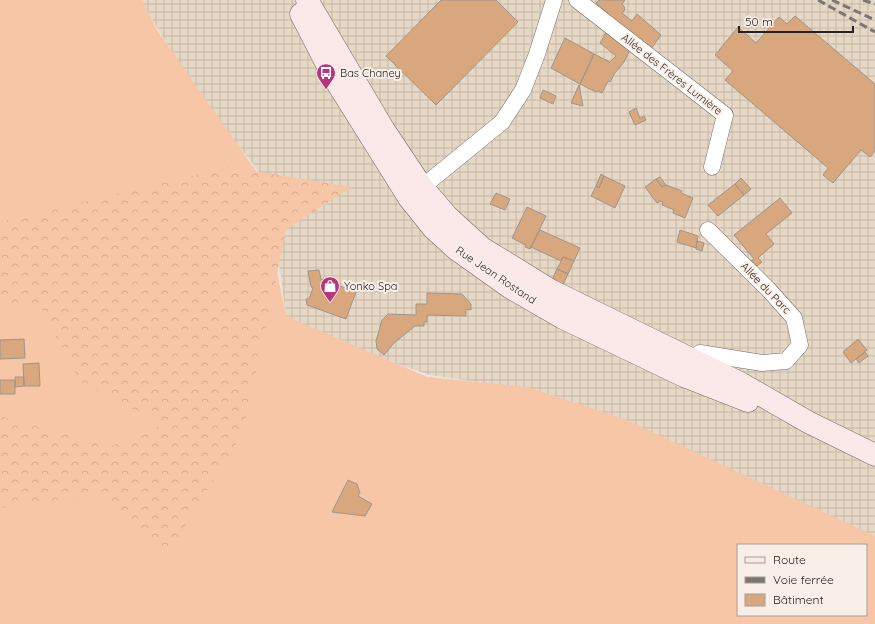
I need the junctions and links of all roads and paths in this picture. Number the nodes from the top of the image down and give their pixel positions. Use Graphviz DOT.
graph roads {
  1 [pos="294,0"];
  2 [pos="307,0"];
  3 [pos="554,0"];
  4 [pos="577,0"];
  5 [pos="712,167"];
  6 [pos="415,193"];
  7 [pos="708,230"];
  8 [pos="692,363"];
  9 [pos="875,455"];
  1 -- 6 [label="main road, Rue Jean Rostand"];
  2 -- 6 [label="main road, Rue Jean Rostand"];
  3 -- 6 [label="street"];
  4 -- 5 [label="street, Allée des Frères Lumière"];
  6 -- 8 [label="main road, Rue Jean Rostand"];
  6 -- 8 [label="main road, Rue Jean Rostand"];
  7 -- 8 [label="street, Allée du Parc"];
  8 -- 9 [label="main road, Rue Jean Rostand"];
}
